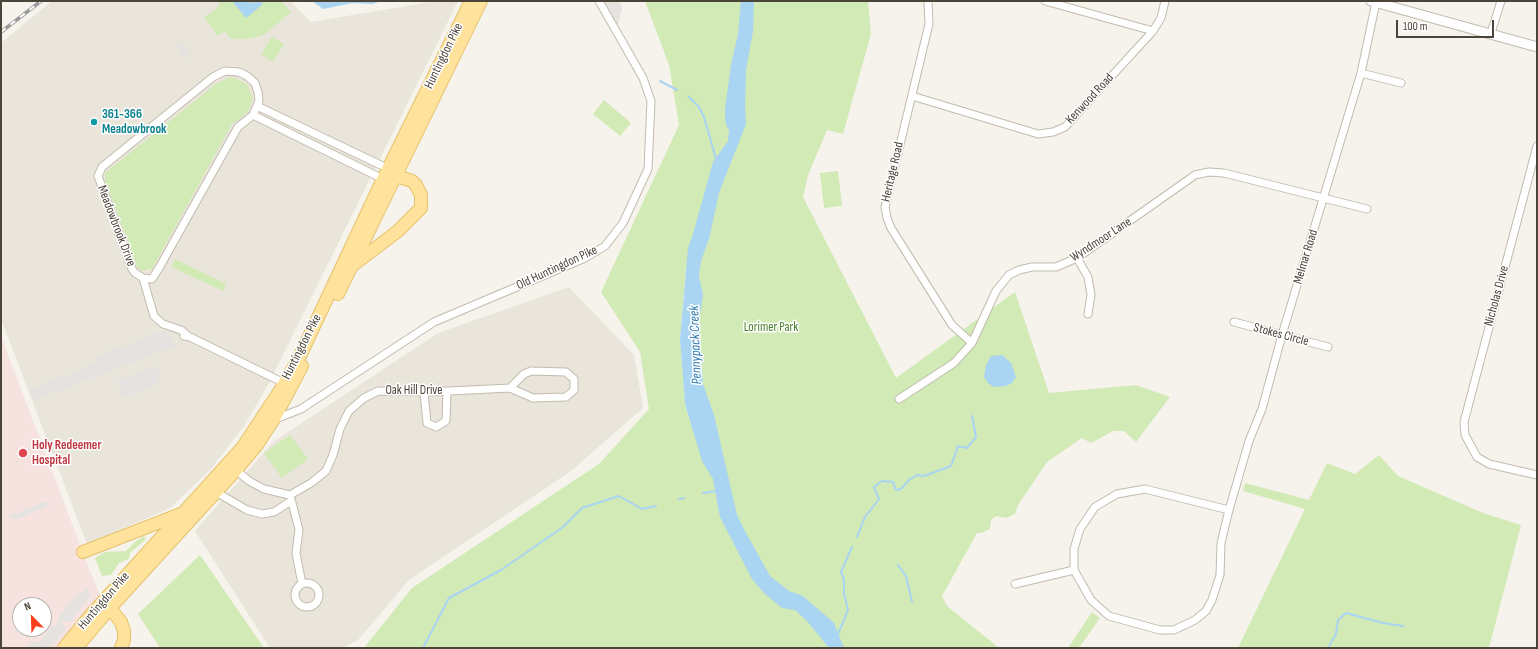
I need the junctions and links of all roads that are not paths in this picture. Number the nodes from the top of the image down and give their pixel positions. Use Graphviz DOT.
graph roads {
  1 [pos="471,1"];
  2 [pos="481,1"];
  3 [pos="599,1"];
  4 [pos="928,1"];
  5 [pos="1045,1"];
  6 [pos="1165,1"];
  7 [pos="1501,1"];
  8 [pos="1373,2"];
  9 [pos="1153,31"];
  10 [pos="1491,33"];
  11 [pos="1537,47"];
  12 [pos="1361,73"];
  13 [pos="1401,83"];
  14 [pos="912,96"];
  15 [pos="257,106"];
  16 [pos="253,115"];
  17 [pos="1537,146"];
  18 [pos="390,174"];
  19 [pos="1324,198"];
  20 [pos="1366,209"];
  21 [pos="1077,258"];
  22 [pos="352,266"];
  23 [pos="143,278"];
  24 [pos="1088,314"];
  25 [pos="1234,322"];
  26 [pos="1282,336"];
  27 [pos="972,343"];
  28 [pos="1328,347"];
  29 [pos="284,383"];
  30 [pos="510,388"];
  31 [pos="447,391"];
  32 [pos="424,392"];
  33 [pos="899,398"];
  34 [pos="273,420"];
  35 [pos="236,470"];
  36 [pos="1537,475"];
  37 [pos="216,492"];
  38 [pos="290,498"];
  39 [pos="1228,510"];
  40 [pos="186,511"];
  41 [pos="83,552"];
  42 [pos="1074,570"];
  43 [pos="302,584"];
  44 [pos="1015,584"];
  45 [pos="110,608"];
  46 [pos="64,648"];
  47 [pos="76,648"];
  48 [pos="121,648"];
  1 -- 18 [label="main road, Huntingdon Pike"];
  2 -- 18 [label="main road, Huntingdon Pike"];
  3 -- 34 [label="street, Old Huntingdon Pike"];
  4 -- 14 [label="street, Heritage Road"];
  5 -- 9 [label="street"];
  6 -- 9 [label="street, Kenwood Road"];
  7 -- 10 [label="street"];
  8 -- 10 [label="street"];
  8 -- 12 [label="street, Melmar Road"];
  9 -- 14 [label="street, Kenwood Road"];
  10 -- 11 [label="street"];
  12 -- 13 [label="street"];
  12 -- 19 [label="street, Melmar Road"];
  14 -- 27 [label="street, Heritage Road"];
  15 -- 16 [label="street, Meadowbrook Drive"];
  15 -- 18 [label="street"];
  15 -- 23 [label="street, Meadowbrook Drive"];
  16 -- 18 [label="street"];
  16 -- 23 [label="street, Meadowbrook Drive"];
  17 -- 36 [label="street, Nicholas Drive"];
  18 -- 22 [label="main road, Huntingdon Pike"];
  18 -- 22 [label="main road"];
  18 -- 29 [label="main road, Huntingdon Pike"];
  19 -- 20 [label="street, Wyndmoor Lane"];
  19 -- 21 [label="street, Wyndmoor Lane"];
  19 -- 26 [label="street, Melmar Road"];
  21 -- 24 [label="street"];
  21 -- 27 [label="street, Wyndmoor Lane"];
  22 -- 34 [label="main road, Huntingdon Pike"];
  23 -- 29 [label="street, Meadowbrook Drive"];
  25 -- 26 [label="street, Stokes Circle"];
  26 -- 28 [label="street, Stokes Circle"];
  26 -- 39 [label="street, Melmar Road"];
  27 -- 33 [label="street, Wyndmoor Lane"];
  29 -- 40 [label="main road, Huntingdon Pike"];
  30 -- 30 [label="street, Oak Hill Drive"];
  30 -- 31 [label="street, Oak Hill Drive"];
  31 -- 32 [label="street, Oak Hill Drive"];
  31 -- 32 [label="street"];
  32 -- 38 [label="street, Oak Hill Drive"];
  34 -- 35 [label="main road, Huntingdon Pike"];
  35 -- 37 [label="main road, Huntingdon Pike"];
  35 -- 38 [label="street"];
  37 -- 38 [label="street, Oak Hill Drive"];
  37 -- 45 [label="main road, Huntingdon Pike"];
  38 -- 43 [label="street"];
  39 -- 42 [label="street, Melmar Road"];
  39 -- 42 [label="street, Melmar Road"];
  40 -- 41 [label="main road"];
  40 -- 46 [label="main road, Huntingdon Pike"];
  42 -- 44 [label="street"];
  45 -- 47 [label="main road, Huntingdon Pike"];
  45 -- 48 [label="main road"];
}
